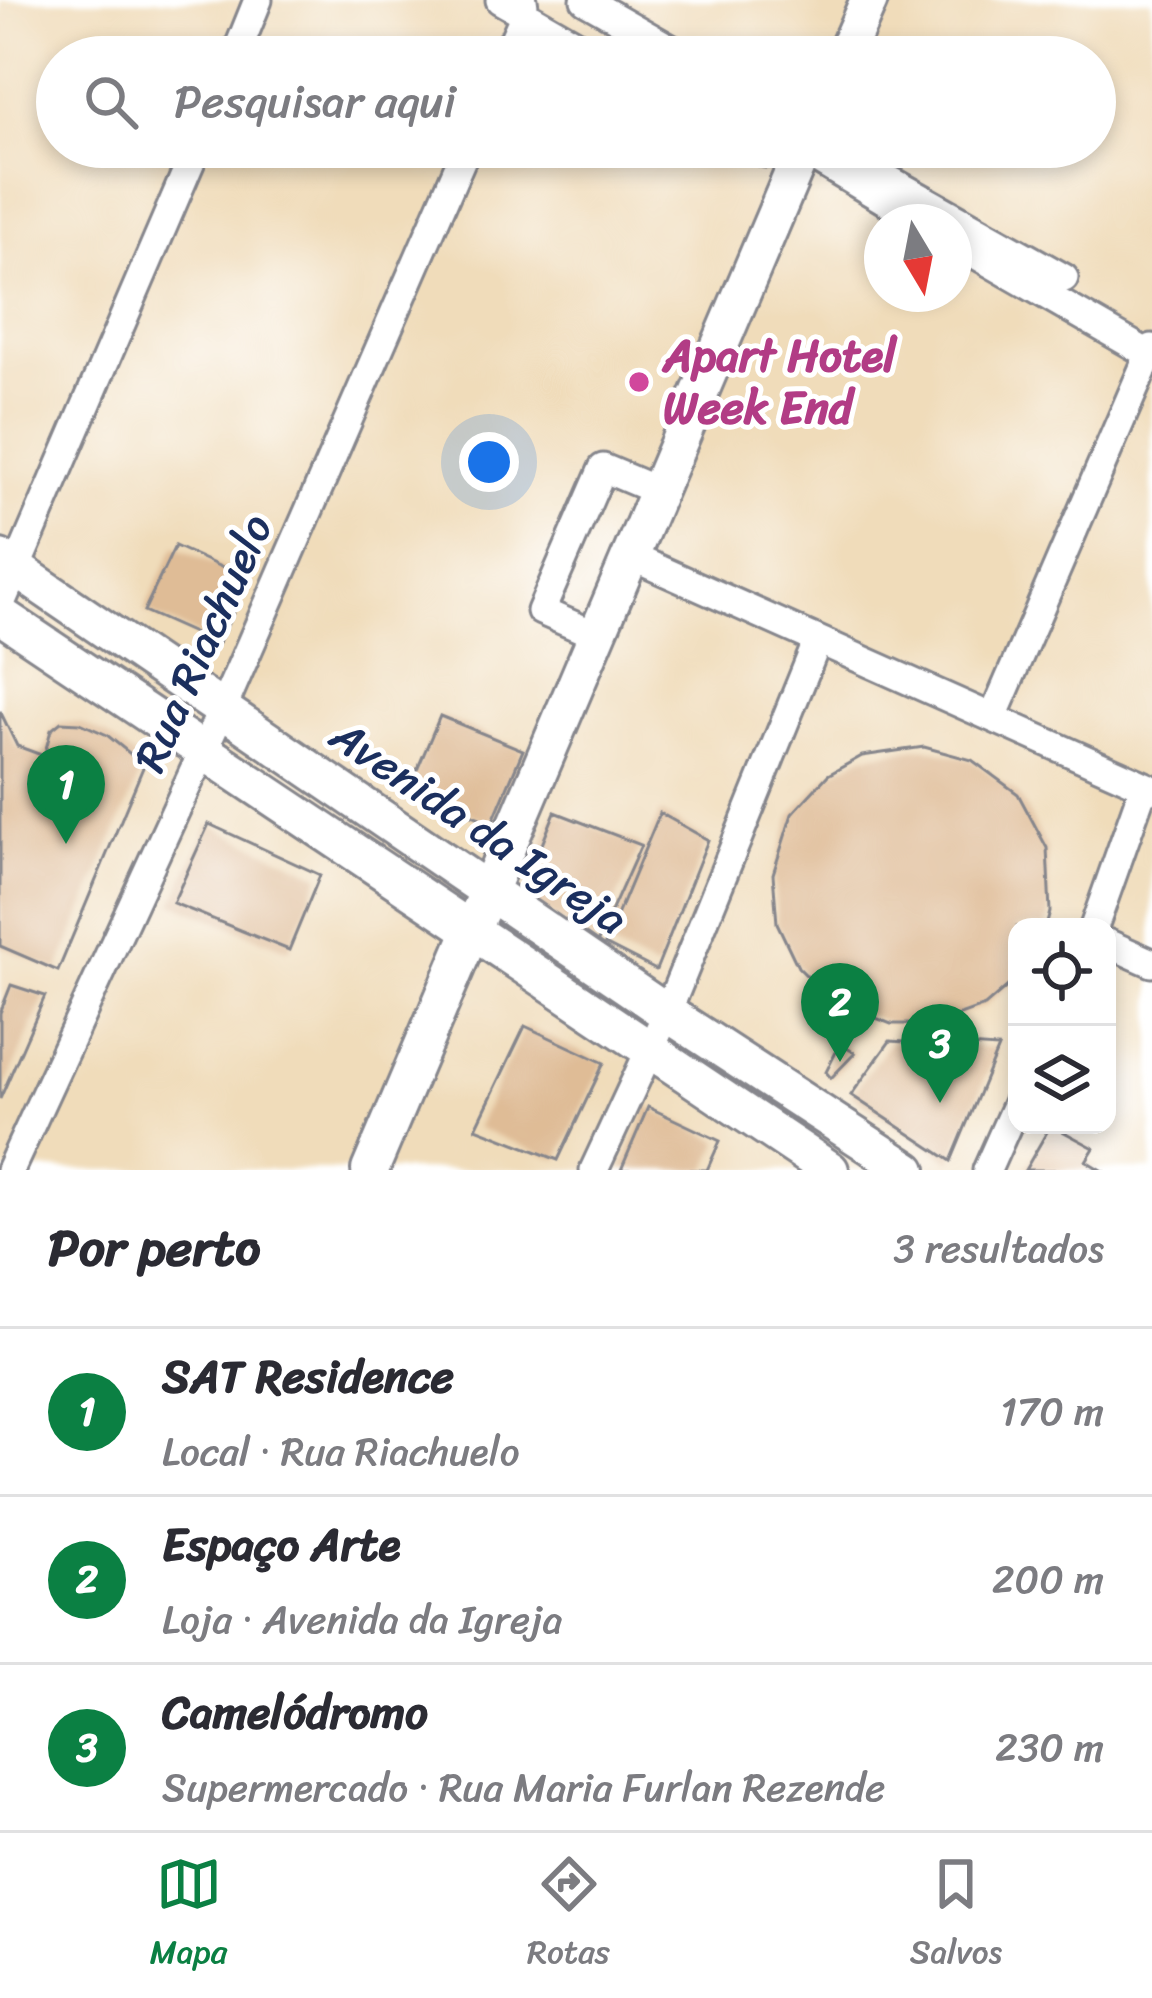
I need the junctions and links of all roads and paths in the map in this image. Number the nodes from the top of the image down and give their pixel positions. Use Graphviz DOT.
graph roads {
  1 [pos="258,0"];
  2 [pos="585,0"];
  3 [pos="869,0"];
  4 [pos="516,5"];
  5 [pos="243,36"];
  6 [pos="510,36"];
  7 [pos="565,36"];
  8 [pos="648,36"];
  9 [pos="853,36"];
  10 [pos="188,168"];
  11 [pos="458,168"];
  12 [pos="801,168"];
  13 [pos="840,168"];
  14 [pos="849,168"];
  15 [pos="894,204"];
  16 [pos="972,252"];
  17 [pos="1064,278"];
  18 [pos="1151,353"];
  19 [pos="660,492"];
  20 [pos="632,557"];
  21 [pos="9,564"];
  22 [pos="0,610"];
  23 [pos="598,636"];
  24 [pos="818,640"];
  25 [pos="222,710"];
  26 [pos="993,718"];
  27 [pos="200,753"];
  28 [pos="1148,788"];
  29 [pos="491,892"];
  30 [pos="1097,918"];
  31 [pos="476,932"];
  32 [pos="1116,947"];
  33 [pos="1152,963"];
  34 [pos="668,1013"];
  35 [pos="649,1049"];
  36 [pos="834,1123"];
  37 [pos="1008,1123"];
  38 [pos="820,1167"];
  39 [pos="10,1170"];
  40 [pos="370,1170"];
  41 [pos="594,1170"];
  42 [pos="908,1170"];
  43 [pos="987,1170"];
  1 -- 5 [label="street"];
  2 -- 8 [label="street"];
  3 -- 9 [label="main road"];
  4 -- 6 [label="street"];
  4 -- 7 [label="street"];
  10 -- 21 [label="street"];
  11 -- 25 [label="street, Rua Riachuelo"];
  12 -- 19 [label="main road"];
  13 -- 15 [label="street"];
  14 -- 17 [label="street"];
  16 -- 18 [label="street"];
  18 -- 26 [label="street"];
  19 -- 20 [label="main road"];
  19 -- 23 [label="street"];
  20 -- 23 [label="main road"];
  20 -- 24 [label="street"];
  21 -- 22 [label="street"];
  21 -- 25 [label="main road, Avenida da Igreja"];
  22 -- 27 [label="main road, Avenida da Igreja"];
  23 -- 29 [label="main road"];
  24 -- 26 [label="street"];
  24 -- 34 [label="street"];
  25 -- 27 [label="street, Rua Riachuelo"];
  25 -- 29 [label="main road, Avenida da Igreja"];
  26 -- 28 [label="street"];
  27 -- 31 [label="main road, Avenida da Igreja"];
  27 -- 39 [label="street, Rua Riachuelo"];
  28 -- 30 [label="street"];
  29 -- 31 [label="main road"];
  29 -- 34 [label="main road, Avenida da Igreja"];
  31 -- 35 [label="main road, Avenida da Igreja"];
  31 -- 40 [label="main road"];
  32 -- 33 [label="street"];
  34 -- 35 [label="street"];
  34 -- 36 [label="main road, Avenida da Igreja"];
  35 -- 38 [label="main road, Avenida da Igreja"];
  35 -- 41 [label="street"];
  36 -- 38 [label="street"];
  36 -- 42 [label="main road, Avenida da Igreja"];
  37 -- 43 [label="street"];
}
